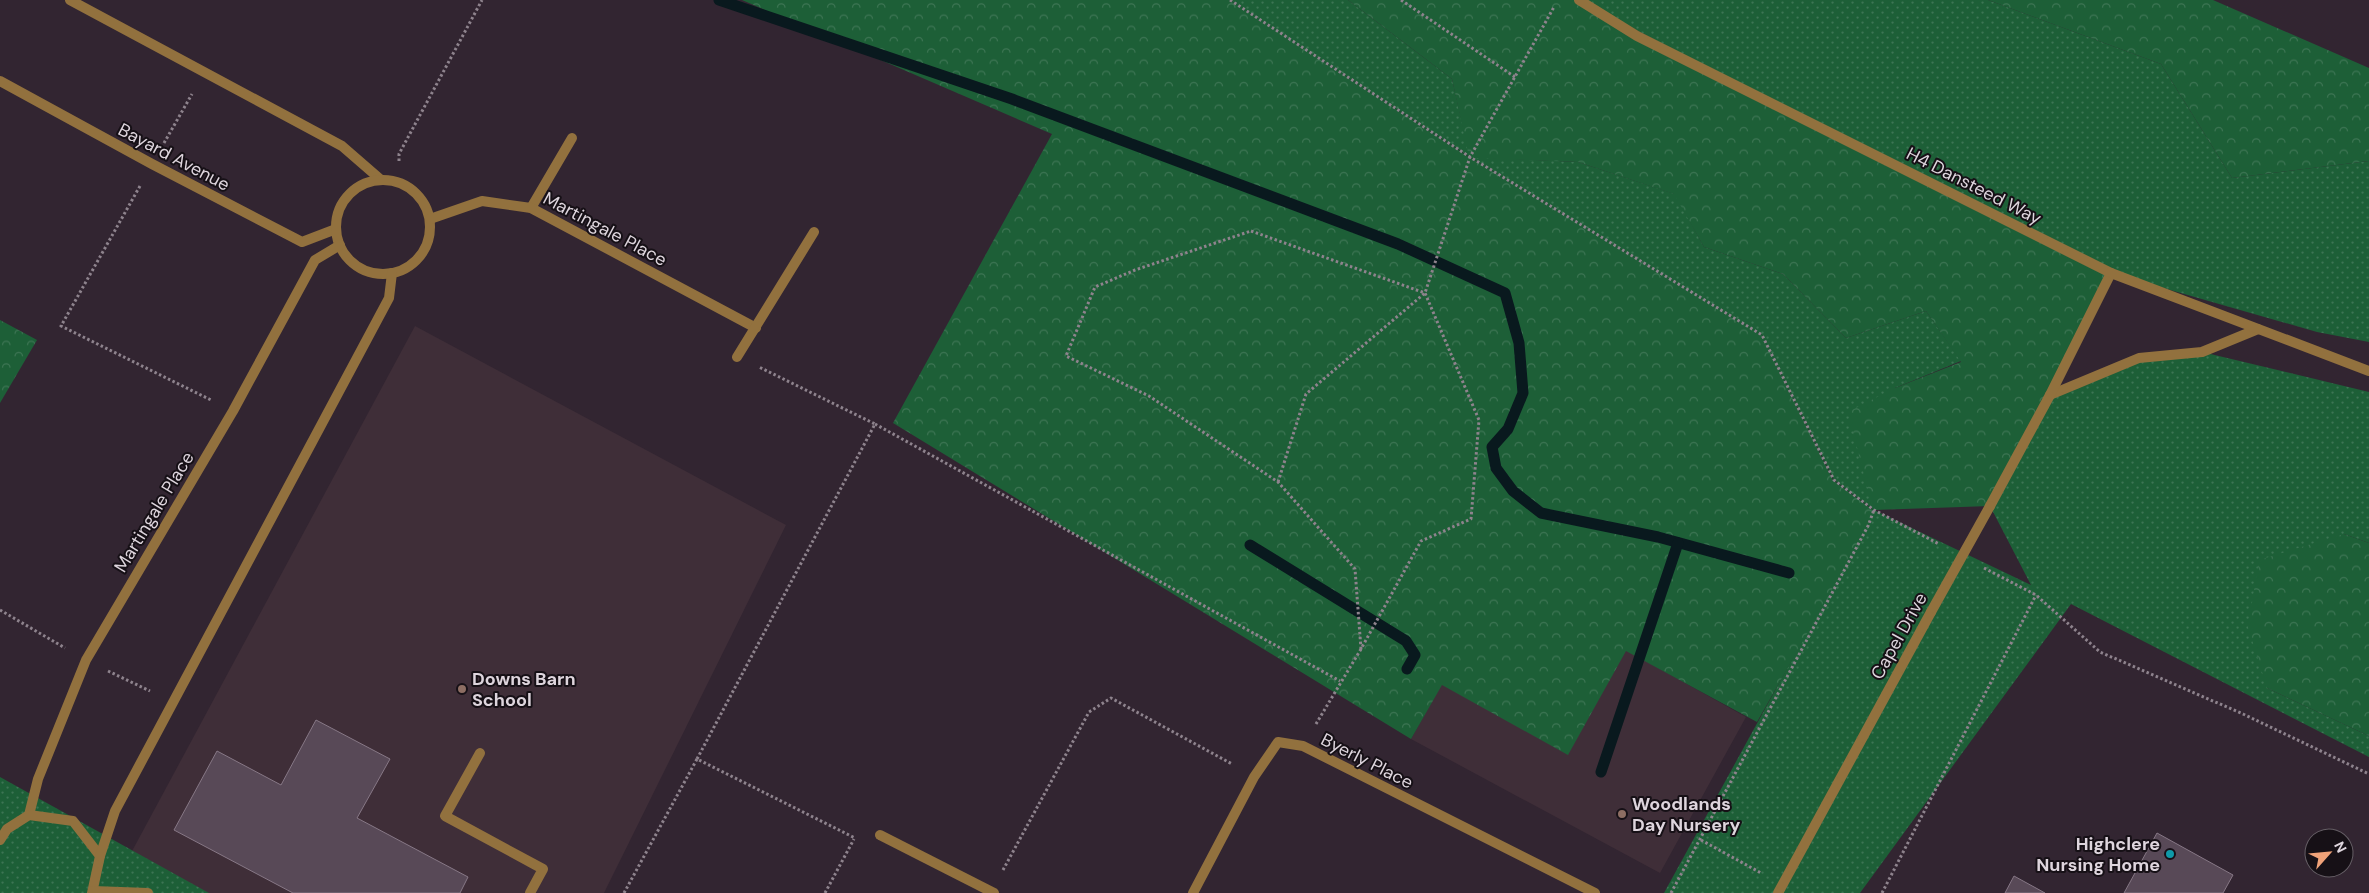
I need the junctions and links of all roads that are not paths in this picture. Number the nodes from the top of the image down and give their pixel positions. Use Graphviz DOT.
graph roads {
  1 [pos="70,0"];
  2 [pos="1579,0"];
  3 [pos="0,81"];
  4 [pos="572,138"];
  5 [pos="380,179"];
  6 [pos="531,208"];
  7 [pos="430,219"];
  8 [pos="336,229"];
  9 [pos="814,232"];
  10 [pos="340,245"];
  11 [pos="392,273"];
  12 [pos="2111,273"];
  13 [pos="756,328"];
  14 [pos="2258,329"];
  15 [pos="737,356"];
  16 [pos="2369,370"];
  17 [pos="2050,395"];
  18 [pos="480,753"];
  19 [pos="29,815"];
  20 [pos="3,827"];
  21 [pos="880,835"];
  22 [pos="0,840"];
  23 [pos="100,856"];
  24 [pos="1780,889"];
  25 [pos="93,892"];
  26 [pos="993,892"];
  27 [pos="148,893"];
  28 [pos="530,893"];
  29 [pos="1193,893"];
  30 [pos="1595,893"];
  1 -- 5 [label="street"];
  2 -- 12 [label="street, H4 Dansteed Way"];
  3 -- 8 [label="street, Bayard Avenue"];
  4 -- 6 [label="street"];
  5 -- 7 [label="street"];
  5 -- 8 [label="street"];
  6 -- 7 [label="street, Martingale Place"];
  6 -- 13 [label="street, Martingale Place"];
  7 -- 11 [label="street"];
  8 -- 10 [label="street"];
  9 -- 13 [label="street"];
  10 -- 11 [label="street"];
  10 -- 19 [label="street, Martingale Place"];
  11 -- 23 [label="street"];
  12 -- 14 [label="street, H4 Dansteed Way"];
  12 -- 17 [label="street, Capel Drive"];
  13 -- 15 [label="street"];
  14 -- 16 [label="street, H4 Dansteed Way"];
  14 -- 17 [label="street"];
  17 -- 24 [label="street, Capel Drive, bridge"];
  18 -- 28 [label="street"];
  19 -- 20 [label="street"];
  19 -- 23 [label="street"];
  20 -- 22 [label="street"];
  21 -- 26 [label="street"];
  23 -- 25 [label="street"];
  25 -- 27 [label="street"];
  29 -- 30 [label="street, Byerly Place"];
}
